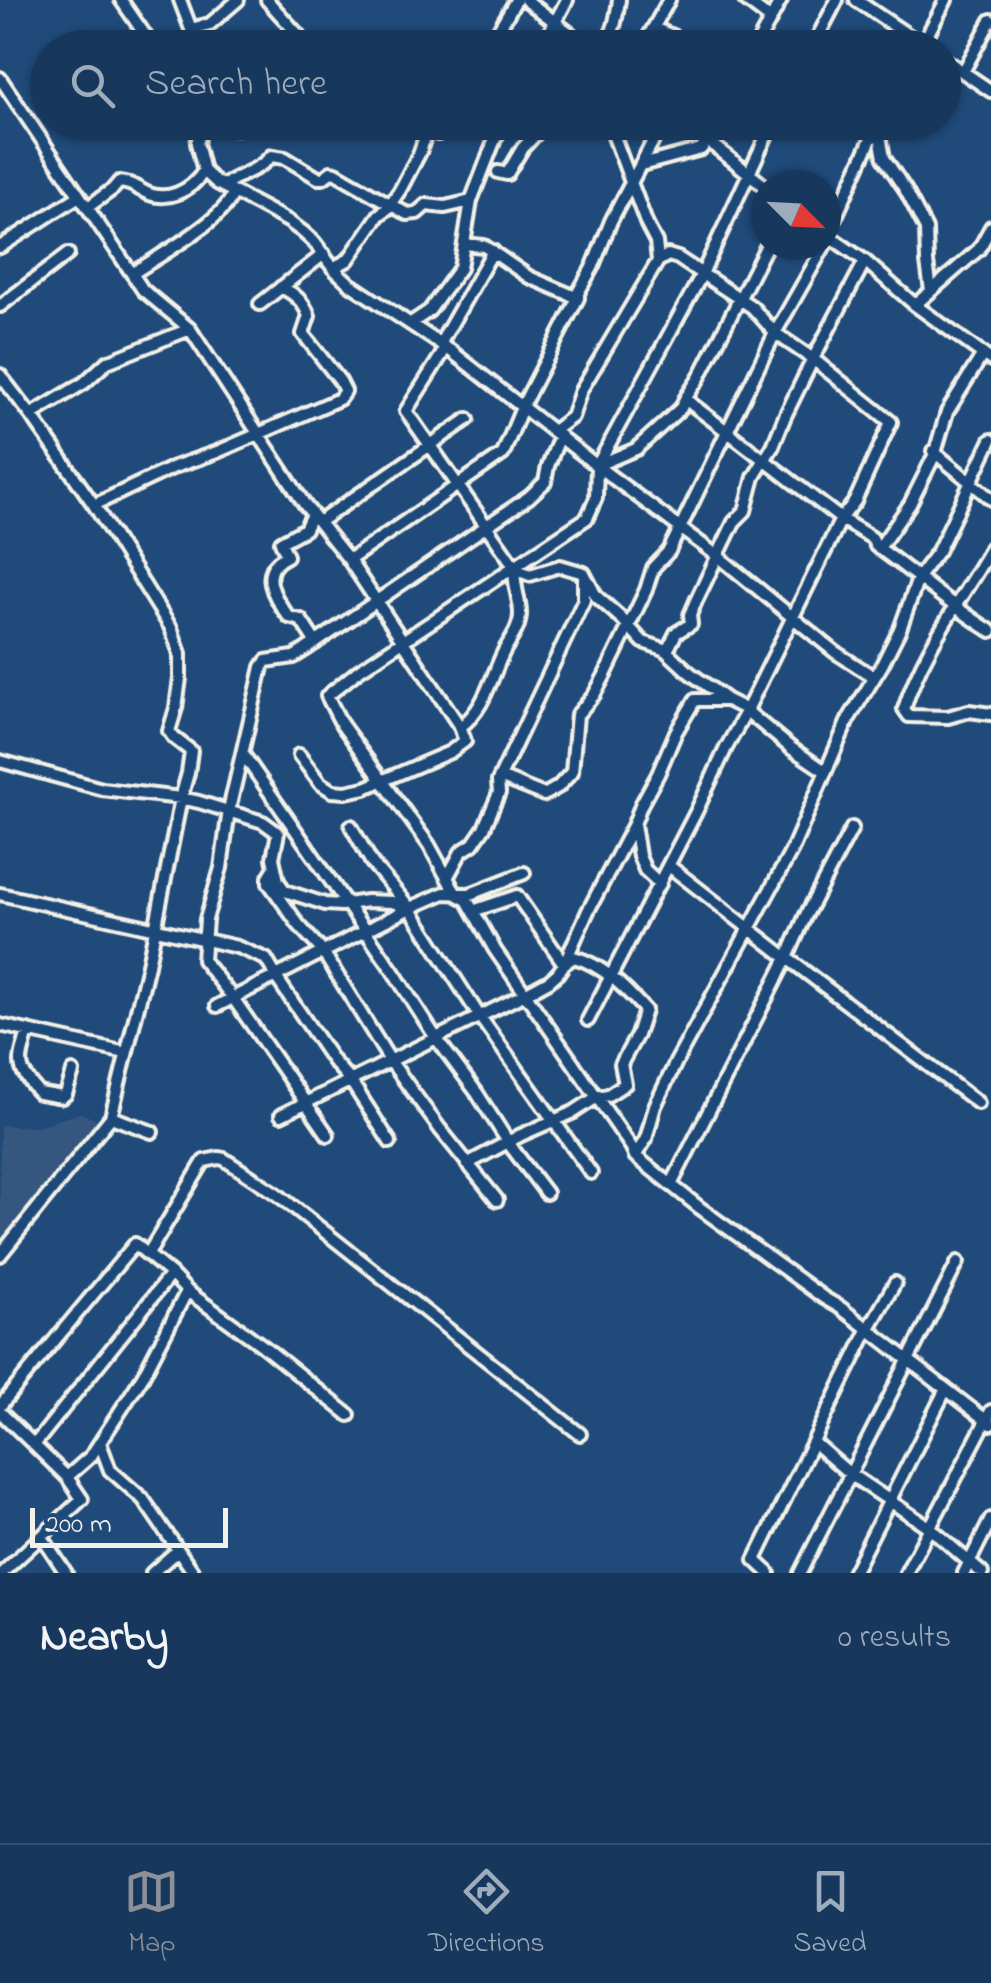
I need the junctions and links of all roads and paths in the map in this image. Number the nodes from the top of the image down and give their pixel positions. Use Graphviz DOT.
graph roads {
  1 [pos="120,0"];
  2 [pos="180,0"];
  3 [pos="238,0"];
  4 [pos="267,0"];
  5 [pos="516,0"];
  6 [pos="526,0"];
  7 [pos="567,0"];
  8 [pos="619,0"];
  9 [pos="669,0"];
  10 [pos="746,0"];
  11 [pos="780,0"];
  12 [pos="837,0"];
  13 [pos="856,0"];
  14 [pos="946,0"];
  15 [pos="769,18"];
  16 [pos="991,20"];
  17 [pos="554,22"];
  18 [pos="654,28"];
  19 [pos="141,30"];
  20 [pos="289,30"];
  21 [pos="498,30"];
  22 [pos="550,30"];
  23 [pos="565,30"];
  24 [pos="613,30"];
  25 [pos="659,30"];
  26 [pos="763,30"];
  27 [pos="821,30"];
  28 [pos="900,30"];
  29 [pos="932,30"];
  30 [pos="963,72"];
  31 [pos="0,78"];
  32 [pos="991,92"];
  33 [pos="30,123"];
  34 [pos="42,140"];
  35 [pos="198,140"];
  36 [pos="424,140"];
  37 [pos="495,140"];
  38 [pos="530,140"];
  39 [pos="615,140"];
  40 [pos="654,140"];
  41 [pos="706,140"];
  42 [pos="707,140"];
  43 [pos="765,140"];
  44 [pos="871,140"];
  45 [pos="881,140"];
  46 [pos="641,165"];
  47 [pos="204,171"];
  48 [pos="498,172"];
  49 [pos="749,175"];
  50 [pos="217,183"];
  51 [pos="632,183"];
  52 [pos="233,194"];
  53 [pos="79,196"];
  54 [pos="472,202"];
  55 [pos="390,205"];
  56 [pos="841,205"];
  57 [pos="88,207"];
  58 [pos="991,227"];
  59 [pos="464,244"];
  60 [pos="841,246"];
  61 [pos="0,247"];
  62 [pos="493,252"];
  63 [pos="68,254"];
  64 [pos="324,254"];
  65 [pos="759,260"];
  66 [pos="815,260"];
  67 [pos="658,261"];
  68 [pos="866,261"];
  69 [pos="333,268"];
  70 [pos="132,274"];
  71 [pos="702,274"];
  72 [pos="281,288"];
  73 [pos="932,291"];
  74 [pos="578,298"];
  75 [pos="740,299"];
  76 [pos="260,304"];
  77 [pos="915,305"];
  78 [pos="0,306"];
  79 [pos="411,324"];
  80 [pos="190,329"];
  81 [pos="775,332"];
  82 [pos="443,346"];
  83 [pos="989,357"];
  84 [pos="813,360"];
  85 [pos="0,375"];
  86 [pos="685,399"];
  87 [pos="523,406"];
  88 [pos="32,415"];
  89 [pos="468,419"];
  90 [pos="556,433"];
  91 [pos="726,433"];
  92 [pos="258,434"];
  93 [pos="991,440"];
  94 [pos="431,446"];
  95 [pos="934,452"];
  96 [pos="764,461"];
  97 [pos="597,466"];
  98 [pos="972,484"];
  99 [pos="458,486"];
  100 [pos="991,499"];
  101 [pos="94,504"];
  102 [pos="316,518"];
  103 [pos="841,519"];
  104 [pos="486,527"];
  105 [pos="681,527"];
  106 [pos="879,548"];
  107 [pos="991,548"];
  108 [pos="719,557"];
  109 [pos="348,560"];
  110 [pos="515,566"];
  111 [pos="584,574"];
  112 [pos="919,576"];
  113 [pos="376,602"];
  114 [pos="956,608"];
  115 [pos="793,619"];
  116 [pos="628,626"];
  117 [pos="991,630"];
  118 [pos="404,642"];
  119 [pos="316,643"];
  120 [pos="667,651"];
  121 [pos="874,677"];
  122 [pos="727,700"];
  123 [pos="746,712"];
  124 [pos="991,714"];
  125 [pos="460,727"];
  126 [pos="242,754"];
  127 [pos="300,755"];
  128 [pos="0,761"];
  129 [pos="825,771"];
  130 [pos="500,776"];
  131 [pos="382,780"];
  132 [pos="181,798"];
  133 [pos="229,810"];
  134 [pos="634,824"];
  135 [pos="351,826"];
  136 [pos="852,828"];
  137 [pos="669,866"];
  138 [pos="275,867"];
  139 [pos="524,873"];
  140 [pos="447,878"];
  141 [pos="660,884"];
  142 [pos="0,894"];
  143 [pos="456,894"];
  144 [pos="346,904"];
  145 [pos="410,908"];
  146 [pos="473,911"];
  147 [pos="155,929"];
  148 [pos="749,930"];
  149 [pos="364,931"];
  150 [pos="203,941"];
  151 [pos="323,952"];
  152 [pos="787,958"];
  153 [pos="564,964"];
  154 [pos="610,975"];
  155 [pos="276,976"];
  156 [pos="525,994"];
  157 [pos="233,998"];
  158 [pos="217,1006"];
  159 [pos="480,1017"];
  160 [pos="588,1020"];
  161 [pos="0,1024"];
  162 [pos="28,1031"];
  163 [pos="436,1038"];
  164 [pos="126,1053"];
  165 [pos="391,1062"];
  166 [pos="73,1072"];
  167 [pos="350,1080"];
  168 [pos="597,1097"];
  169 [pos="304,1102"];
  170 [pos="978,1103"];
  171 [pos="281,1114"];
  172 [pos="110,1117"];
  173 [pos="553,1120"];
  174 [pos="152,1132"];
  175 [pos="328,1135"];
  176 [pos="390,1142"];
  177 [pos="508,1143"];
  178 [pos="635,1156"];
  179 [pos="468,1164"];
  180 [pos="591,1173"];
  181 [pos="671,1185"];
  182 [pos="546,1192"];
  183 [pos="497,1200"];
  184 [pos="148,1254"];
  185 [pos="0,1255"];
  186 [pos="958,1262"];
  187 [pos="171,1274"];
  188 [pos="895,1283"];
  189 [pos="187,1291"];
  190 [pos="868,1330"];
  191 [pos="908,1362"];
  192 [pos="946,1390"];
  193 [pos="0,1409"];
  194 [pos="349,1415"];
  195 [pos="989,1419"];
  196 [pos="580,1434"];
  197 [pos="100,1442"];
  198 [pos="812,1442"];
  199 [pos="34,1444"];
  200 [pos="850,1474"];
  201 [pos="68,1477"];
  202 [pos="890,1501"];
  203 [pos="991,1519"];
  204 [pos="930,1528"];
  205 [pos="42,1537"];
  206 [pos="178,1550"];
  207 [pos="967,1568"];
  208 [pos="2,1573"];
  209 [pos="66,1573"];
  210 [pos="152,1573"];
  211 [pos="194,1573"];
  212 [pos="770,1573"];
  213 [pos="800,1573"];
  214 [pos="853,1573"];
  215 [pos="906,1573"];
  216 [pos="982,1573"];
  1 -- 19 [label="street"];
  2 -- 3 [label="street"];
  4 -- 20 [label="street"];
  5 -- 21 [label="street"];
  6 -- 17 [label="street"];
  7 -- 17 [label="street"];
  8 -- 24 [label="street"];
  9 -- 18 [label="street"];
  10 -- 15 [label="street"];
  11 -- 15 [label="street"];
  12 -- 27 [label="street"];
  13 -- 28 [label="street"];
  14 -- 29 [label="street"];
  15 -- 26 [label="street"];
  16 -- 30 [label="street"];
  17 -- 22 [label="street"];
  17 -- 23 [label="street"];
  18 -- 25 [label="street"];
  30 -- 32 [label="street"];
  31 -- 33 [label="street"];
  34 -- 53 [label="street"];
  35 -- 47 [label="street"];
  36 -- 55 [label="street"];
  37 -- 54 [label="street"];
  38 -- 48 [label="street"];
  39 -- 51 [label="street"];
  40 -- 46 [label="street"];
  41 -- 46 [label="street"];
  42 -- 49 [label="street"];
  43 -- 49 [label="street"];
  44 -- 56 [label="street"];
  45 -- 73 [label="street"];
  46 -- 51 [label="street"];
  47 -- 50 [label="street"];
  47 -- 57 [label="street"];
  49 -- 71 [label="street"];
  50 -- 52 [label="street"];
  50 -- 55 [label="street"];
  51 -- 67 [label="street"];
  51 -- 74 [label="street"];
  52 -- 64 [label="street"];
  52 -- 70 [label="street"];
  53 -- 57 [label="street"];
  53 -- 61 [label="street"];
  54 -- 55 [label="street"];
  54 -- 59 [label="street"];
  55 -- 69 [label="street"];
  57 -- 70 [label="street"];
  58 -- 73 [label="street"];
  59 -- 62 [label="street"];
  59 -- 79 [label="street"];
  60 -- 68 [label="street"];
  62 -- 74 [label="street"];
  62 -- 82 [label="street"];
  63 -- 78 [label="street"];
  64 -- 69 [label="street"];
  64 -- 72 [label="street"];
  65 -- 75 [label="street"];
  66 -- 81 [label="street"];
  67 -- 71 [label="street"];
  67 -- 90 [label="street"];
  68 -- 77 [label="street"];
  68 -- 84 [label="street"];
  69 -- 79 [label="street"];
  70 -- 80 [label="street"];
  71 -- 75 [label="street"];
  71 -- 97 [label="street"];
  72 -- 76 [label="street"];
  72 -- 92 [label="street"];
  73 -- 77 [label="street"];
  74 -- 87 [label="street"];
  75 -- 81 [label="street"];
  75 -- 86 [label="street"];
  77 -- 83 [label="street"];
  79 -- 82 [label="street"];
  80 -- 88 [label="street"];
  80 -- 92 [label="street"];
  81 -- 84 [label="street"];
  81 -- 91 [label="street"];
  82 -- 87 [label="street"];
  82 -- 94 [label="street"];
  83 -- 95 [label="street"];
  84 -- 96 [label="street"];
  84 -- 103 [label="street"];
  85 -- 88 [label="street"];
  86 -- 91 [label="street"];
  86 -- 97 [label="street"];
  87 -- 90 [label="street"];
  87 -- 99 [label="street"];
  88 -- 101 [label="street"];
  89 -- 94 [label="street"];
  90 -- 97 [label="street"];
  90 -- 104 [label="street"];
  91 -- 96 [label="street"];
  91 -- 105 [label="street"];
  92 -- 101 [label="street"];
  92 -- 102 [label="street"];
  93 -- 98 [label="street"];
  94 -- 99 [label="street"];
  94 -- 102 [label="street"];
  95 -- 98 [label="street"];
  95 -- 106 [label="street"];
  96 -- 103 [label="street"];
  96 -- 108 [label="street"];
  97 -- 105 [label="street"];
  97 -- 110 [label="street"];
  98 -- 100 [label="street"];
  98 -- 112 [label="street"];
  99 -- 104 [label="street"];
  99 -- 109 [label="street"];
  101 -- 132 [label="street"];
  102 -- 109 [label="street"];
  102 -- 119 [label="street"];
  103 -- 106 [label="street"];
  103 -- 115 [label="street"];
  104 -- 110 [label="street"];
  104 -- 113 [label="street"];
  105 -- 108 [label="street"];
  105 -- 116 [label="street"];
  106 -- 112 [label="street"];
  107 -- 114 [label="street"];
  108 -- 115 [label="street"];
  108 -- 120 [label="street"];
  109 -- 113 [label="street"];
  110 -- 111 [label="street"];
  110 -- 118 [label="street"];
  110 -- 125 [label="street"];
  111 -- 116 [label="street"];
  111 -- 130 [label="street"];
  112 -- 114 [label="street"];
  112 -- 121 [label="street"];
  113 -- 118 [label="street"];
  113 -- 119 [label="street"];
  114 -- 117 [label="street"];
  114 -- 124 [label="street"];
  115 -- 121 [label="street"];
  115 -- 123 [label="street"];
  116 -- 120 [label="street"];
  116 -- 130 [label="street"];
  118 -- 125 [label="street"];
  118 -- 131 [label="street"];
  119 -- 126 [label="street"];
  120 -- 122 [label="street"];
  121 -- 129 [label="street"];
  122 -- 123 [label="street"];
  122 -- 134 [label="street"];
  123 -- 129 [label="street"];
  123 -- 137 [label="street"];
  125 -- 131 [label="street"];
  126 -- 133 [label="street"];
  126 -- 144 [label="street"];
  127 -- 131 [label="street"];
  128 -- 132 [label="street"];
  129 -- 148 [label="street"];
  130 -- 140 [label="street"];
  131 -- 140 [label="street"];
  132 -- 133 [label="street"];
  132 -- 147 [label="street"];
  133 -- 138 [label="street"];
  133 -- 150 [label="street"];
  134 -- 141 [label="street"];
  134 -- 153 [label="street"];
  135 -- 145 [label="street"];
  136 -- 152 [label="street"];
  137 -- 141 [label="street"];
  137 -- 148 [label="street"];
  138 -- 144 [label="street"];
  138 -- 151 [label="street"];
  139 -- 143 [label="street"];
  140 -- 143 [label="street"];
  141 -- 154 [label="street"];
  142 -- 147 [label="street"];
  143 -- 145 [label="street"];
  143 -- 146 [label="street"];
  144 -- 145 [label="street"];
  144 -- 149 [label="street"];
  145 -- 149 [label="street"];
  145 -- 159 [label="street"];
  146 -- 153 [label="street"];
  146 -- 156 [label="street"];
  147 -- 150 [label="street"];
  147 -- 164 [label="street"];
  148 -- 152 [label="street"];
  148 -- 178 [label="street"];
  149 -- 151 [label="street"];
  149 -- 163 [label="street"];
  150 -- 155 [label="street"];
  150 -- 157 [label="street"];
  151 -- 155 [label="street"];
  151 -- 165 [label="street"];
  152 -- 170 [label="street"];
  152 -- 181 [label="street"];
  153 -- 154 [label="street"];
  153 -- 156 [label="street"];
  154 -- 160 [label="street"];
  154 -- 168 [label="street"];
  155 -- 157 [label="street"];
  155 -- 167 [label="street"];
  156 -- 159 [label="street"];
  156 -- 168 [label="street"];
  157 -- 158 [label="street"];
  157 -- 169 [label="street"];
  159 -- 163 [label="street"];
  159 -- 173 [label="street"];
  161 -- 162 [label="street"];
  162 -- 164 [label="street"];
  162 -- 166 [label="street"];
  163 -- 165 [label="street"];
  163 -- 177 [label="street"];
  164 -- 172 [label="street"];
  165 -- 167 [label="street"];
  165 -- 179 [label="street"];
  167 -- 169 [label="street"];
  167 -- 176 [label="street"];
  168 -- 173 [label="street"];
  168 -- 178 [label="street"];
  169 -- 171 [label="street"];
  169 -- 175 [label="street"];
  172 -- 174 [label="street"];
  172 -- 185 [label="street"];
  173 -- 177 [label="street"];
  173 -- 180 [label="street"];
  177 -- 179 [label="street"];
  177 -- 182 [label="street"];
  178 -- 181 [label="street"];
  179 -- 183 [label="street"];
  181 -- 190 [label="street"];
  184 -- 187 [label="street"];
  184 -- 193 [label="street"];
  184 -- 196 [label="street"];
  186 -- 191 [label="street"];
  187 -- 189 [label="street"];
  187 -- 199 [label="street"];
  188 -- 190 [label="street"];
  189 -- 194 [label="street"];
  189 -- 197 [label="street"];
  190 -- 191 [label="street"];
  190 -- 198 [label="street"];
  191 -- 192 [label="street"];
  191 -- 200 [label="street"];
  192 -- 195 [label="street"];
  192 -- 202 [label="street"];
  193 -- 199 [label="street"];
  195 -- 204 [label="street"];
  197 -- 201 [label="street"];
  197 -- 206 [label="street"];
  198 -- 200 [label="street"];
  198 -- 212 [label="street"];
  199 -- 201 [label="street"];
  200 -- 202 [label="street"];
  200 -- 213 [label="street"];
  201 -- 205 [label="street"];
  202 -- 204 [label="street"];
  202 -- 214 [label="street"];
  203 -- 207 [label="street"];
  204 -- 207 [label="street"];
  204 -- 215 [label="street"];
  205 -- 208 [label="street"];
  205 -- 209 [label="street"];
  206 -- 210 [label="street"];
  206 -- 211 [label="street"];
  207 -- 216 [label="street"];
}
